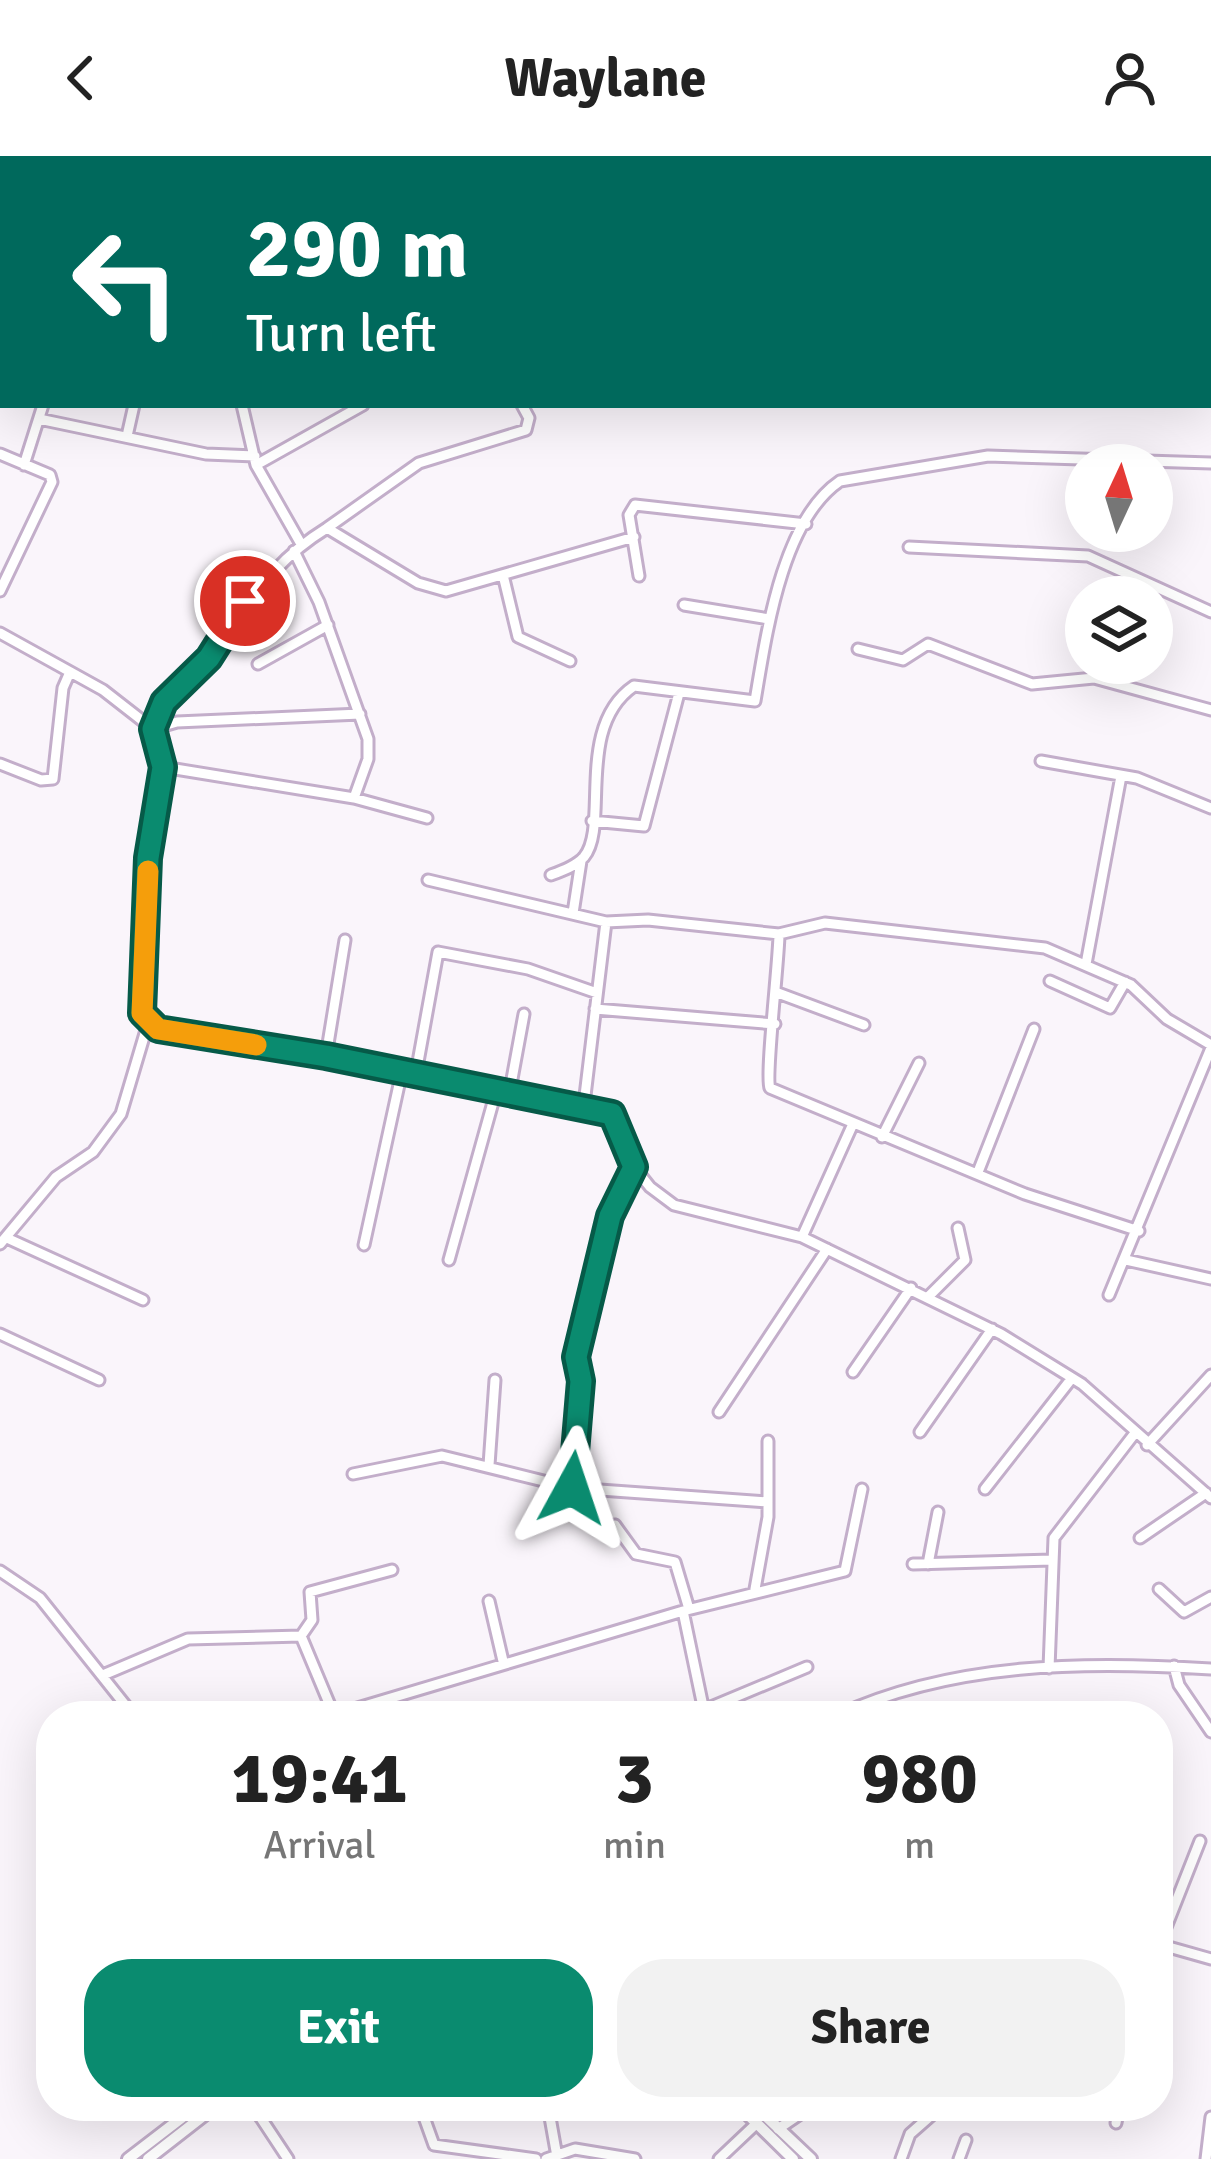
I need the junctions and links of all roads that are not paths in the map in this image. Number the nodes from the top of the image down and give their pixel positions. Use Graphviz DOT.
graph roads {
  1 [pos="42,408"];
  2 [pos="133,408"];
  3 [pos="243,408"];
  4 [pos="357,408"];
  5 [pos="524,408"];
  6 [pos="39,419"];
  7 [pos="127,436"];
  8 [pos="0,454"];
  9 [pos="255,461"];
  10 [pos="1211,464"];
  11 [pos="24,465"];
  12 [pos="806,524"];
  13 [pos="327,528"];
  14 [pos="634,538"];
  15 [pos="297,547"];
  16 [pos="909,547"];
  17 [pos="503,575"];
  18 [pos="639,576"];
  19 [pos="0,591"];
  20 [pos="684,605"];
  21 [pos="1211,612"];
  22 [pos="769,620"];
  23 [pos="328,625"];
  24 [pos="0,633"];
  25 [pos="859,649"];
  26 [pos="570,661"];
  27 [pos="258,664"];
  28 [pos="70,672"];
  29 [pos="680,693"];
  30 [pos="1211,710"];
  31 [pos="360,714"];
  32 [pos="153,729"];
  33 [pos="1041,761"];
  34 [pos="0,764"];
  35 [pos="163,767"];
  36 [pos="1121,776"];
  37 [pos="354,798"];
  38 [pos="1211,808"];
  39 [pos="427,818"];
  40 [pos="592,821"];
  41 [pos="581,861"];
  42 [pos="550,875"];
  43 [pos="428,880"];
  44 [pos="574,913"];
  45 [pos="606,922"];
  46 [pos="779,934"];
  47 [pos="345,940"];
  48 [pos="1086,964"];
  49 [pos="1050,981"];
  50 [pos="1125,982"];
  51 [pos="597,993"];
  52 [pos="778,993"];
  53 [pos="596,1009"];
  54 [pos="524,1014"];
  55 [pos="149,1020"];
  56 [pos="775,1024"];
  57 [pos="864,1025"];
  58 [pos="1034,1029"];
  59 [pos="1211,1047"];
  60 [pos="326,1056"];
  61 [pos="1210,1061"];
  62 [pos="920,1063"];
  63 [pos="402,1071"];
  64 [pos="416,1073"];
  65 [pos="497,1088"];
  66 [pos="510,1090"];
  67 [pos="584,1104"];
  68 [pos="852,1126"];
  69 [pos="882,1137"];
  70 [pos="634,1167"];
  71 [pos="978,1172"];
  72 [pos="958,1228"];
  73 [pos="1138,1231"];
  74 [pos="802,1237"];
  75 [pos="3,1245"];
  76 [pos="364,1245"];
  77 [pos="827,1249"];
  78 [pos="448,1260"];
  79 [pos="1126,1260"];
  80 [pos="1211,1279"];
  81 [pos="911,1288"];
  82 [pos="1108,1295"];
  83 [pos="929,1296"];
  84 [pos="143,1300"];
  85 [pos="992,1329"];
  86 [pos="0,1334"];
  87 [pos="853,1372"];
  88 [pos="1211,1376"];
  89 [pos="1072,1378"];
  90 [pos="99,1380"];
  91 [pos="495,1380"];
  92 [pos="719,1412"];
  93 [pos="920,1432"];
  94 [pos="1135,1432"];
  95 [pos="768,1441"];
  96 [pos="1147,1444"];
  97 [pos="489,1465"];
  98 [pos="352,1474"];
  99 [pos="572,1488"];
  100 [pos="862,1489"];
  101 [pos="985,1489"];
  102 [pos="1208,1495"];
  103 [pos="768,1502"];
  104 [pos="938,1512"];
  105 [pos="615,1525"];
  106 [pos="1141,1538"];
  107 [pos="1052,1560"];
  108 [pos="913,1564"];
  109 [pos="928,1564"];
  110 [pos="392,1570"];
  111 [pos="0,1571"];
  112 [pos="755,1589"];
  113 [pos="1159,1589"];
  114 [pos="1211,1597"];
  115 [pos="489,1601"];
  116 [pos="686,1610"];
  117 [pos="301,1636"];
  118 [pos="503,1661"];
  119 [pos="807,1666"];
  120 [pos="1174,1666"];
  121 [pos="1049,1668"];
  122 [pos="1211,1669"];
  123 [pos="103,1676"];
  124 [pos="122,1701"];
  125 [pos="328,1701"];
  126 [pos="393,1701"];
  127 [pos="702,1701"];
  128 [pos="730,1701"];
  129 [pos="874,1701"];
  130 [pos="1211,1732"];
  131 [pos="1200,1841"];
  132 [pos="1173,1907"];
  133 [pos="1173,1948"];
  134 [pos="1211,1959"];
  135 [pos="1211,2117"];
  136 [pos="177,2121"];
  137 [pos="197,2121"];
  138 [pos="263,2121"];
  139 [pos="425,2121"];
  140 [pos="551,2121"];
  141 [pos="753,2121"];
  142 [pos="770,2121"];
  143 [pos="790,2121"];
  144 [pos="924,2121"];
  145 [pos="756,2124"];
  146 [pos="778,2129"];
  147 [pos="638,2140"];
  148 [pos="966,2140"];
  149 [pos="556,2151"];
  150 [pos="634,2158"];
  151 [pos="128,2159"];
  152 [pos="148,2159"];
  153 [pos="288,2159"];
  154 [pos="536,2159"];
  155 [pos="546,2159"];
  156 [pos="719,2159"];
  157 [pos="793,2159"];
  158 [pos="811,2159"];
  159 [pos="901,2159"];
  160 [pos="959,2159"];
  161 [pos="1206,2159"];
  1 -- 6 [label="street"];
  2 -- 7 [label="street"];
  3 -- 9 [label="street"];
  4 -- 9 [label="street"];
  5 -- 13 [label="street"];
  6 -- 7 [label="street"];
  6 -- 11 [label="street"];
  7 -- 9 [label="street"];
  8 -- 11 [label="street"];
  9 -- 15 [label="street"];
  10 -- 12 [label="street"];
  11 -- 19 [label="street"];
  12 -- 14 [label="street"];
  12 -- 22 [label="street"];
  13 -- 15 [label="street"];
  13 -- 17 [label="street"];
  14 -- 17 [label="street"];
  14 -- 18 [label="street"];
  15 -- 23 [label="street"];
  15 -- 32 [label="street"];
  16 -- 21 [label="street"];
  17 -- 26 [label="street"];
  20 -- 22 [label="street"];
  22 -- 29 [label="street"];
  23 -- 27 [label="street"];
  23 -- 31 [label="street"];
  24 -- 28 [label="street"];
  25 -- 30 [label="street"];
  28 -- 32 [label="street"];
  28 -- 34 [label="street"];
  29 -- 40 [label="street"];
  29 -- 40 [label="street"];
  31 -- 32 [label="street"];
  31 -- 37 [label="street"];
  32 -- 35 [label="street"];
  33 -- 36 [label="street"];
  35 -- 37 [label="street"];
  35 -- 55 [label="street"];
  36 -- 38 [label="street"];
  36 -- 48 [label="street"];
  37 -- 39 [label="street"];
  40 -- 41 [label="street"];
  41 -- 42 [label="street"];
  41 -- 44 [label="street"];
  43 -- 44 [label="street"];
  44 -- 45 [label="street"];
  45 -- 46 [label="street"];
  45 -- 51 [label="street"];
  46 -- 48 [label="street"];
  46 -- 52 [label="street"];
  47 -- 60 [label="street"];
  48 -- 50 [label="street"];
  49 -- 50 [label="street"];
  50 -- 59 [label="street"];
  51 -- 53 [label="street"];
  51 -- 64 [label="street"];
  52 -- 56 [label="street"];
  52 -- 57 [label="street"];
  53 -- 56 [label="street"];
  53 -- 67 [label="street"];
  54 -- 66 [label="street"];
  55 -- 60 [label="street"];
  55 -- 75 [label="street"];
  56 -- 68 [label="street"];
  58 -- 71 [label="street"];
  59 -- 61 [label="street"];
  60 -- 63 [label="street"];
  61 -- 73 [label="street"];
  62 -- 69 [label="street"];
  63 -- 64 [label="street"];
  63 -- 76 [label="street"];
  64 -- 65 [label="street"];
  65 -- 66 [label="street"];
  65 -- 78 [label="street"];
  66 -- 67 [label="street"];
  67 -- 70 [label="street"];
  68 -- 69 [label="street"];
  68 -- 74 [label="street"];
  69 -- 71 [label="street"];
  70 -- 74 [label="street"];
  70 -- 99 [label="street"];
  71 -- 73 [label="street"];
  72 -- 83 [label="street"];
  73 -- 79 [label="street"];
  74 -- 77 [label="street"];
  75 -- 84 [label="street"];
  77 -- 81 [label="street"];
  77 -- 92 [label="street"];
  79 -- 80 [label="street"];
  79 -- 82 [label="street"];
  81 -- 83 [label="street"];
  81 -- 87 [label="street"];
  83 -- 85 [label="street"];
  85 -- 89 [label="street"];
  85 -- 93 [label="street"];
  86 -- 90 [label="street"];
  88 -- 96 [label="street"];
  89 -- 94 [label="street"];
  89 -- 101 [label="street"];
  91 -- 97 [label="street"];
  94 -- 96 [label="street"];
  94 -- 107 [label="street"];
  95 -- 103 [label="street"];
  96 -- 102 [label="street"];
  97 -- 98 [label="street"];
  97 -- 99 [label="street"];
  99 -- 103 [label="street"];
  100 -- 112 [label="street"];
  102 -- 106 [label="street"];
  103 -- 112 [label="street"];
  104 -- 109 [label="street"];
  105 -- 116 [label="street"];
  107 -- 109 [label="street"];
  107 -- 121 [label="street"];
  108 -- 109 [label="street"];
  110 -- 117 [label="street"];
  111 -- 123 [label="street"];
  112 -- 116 [label="street"];
  113 -- 114 [label="street"];
  115 -- 118 [label="street"];
  116 -- 118 [label="street"];
  116 -- 127 [label="street"];
  117 -- 123 [label="street"];
  117 -- 125 [label="street"];
  118 -- 126 [label="street"];
  119 -- 128 [label="street"];
  120 -- 121 [label="street"];
  120 -- 122 [label="street"];
  120 -- 130 [label="street"];
  121 -- 129 [label="street"];
  123 -- 124 [label="street"];
  131 -- 132 [label="street"];
  133 -- 134 [label="street"];
  135 -- 161 [label="street"];
  136 -- 151 [label="main road"];
  137 -- 152 [label="main road"];
  138 -- 153 [label="street"];
  139 -- 154 [label="street"];
  140 -- 149 [label="street"];
  141 -- 145 [label="main road"];
  142 -- 146 [label="main road"];
  143 -- 146 [label="street"];
  144 -- 159 [label="street"];
  145 -- 156 [label="street"];
  145 -- 157 [label="main road"];
  146 -- 158 [label="main road"];
  147 -- 150 [label="street"];
  148 -- 160 [label="street"];
  149 -- 150 [label="street"];
  149 -- 155 [label="street"];
}
